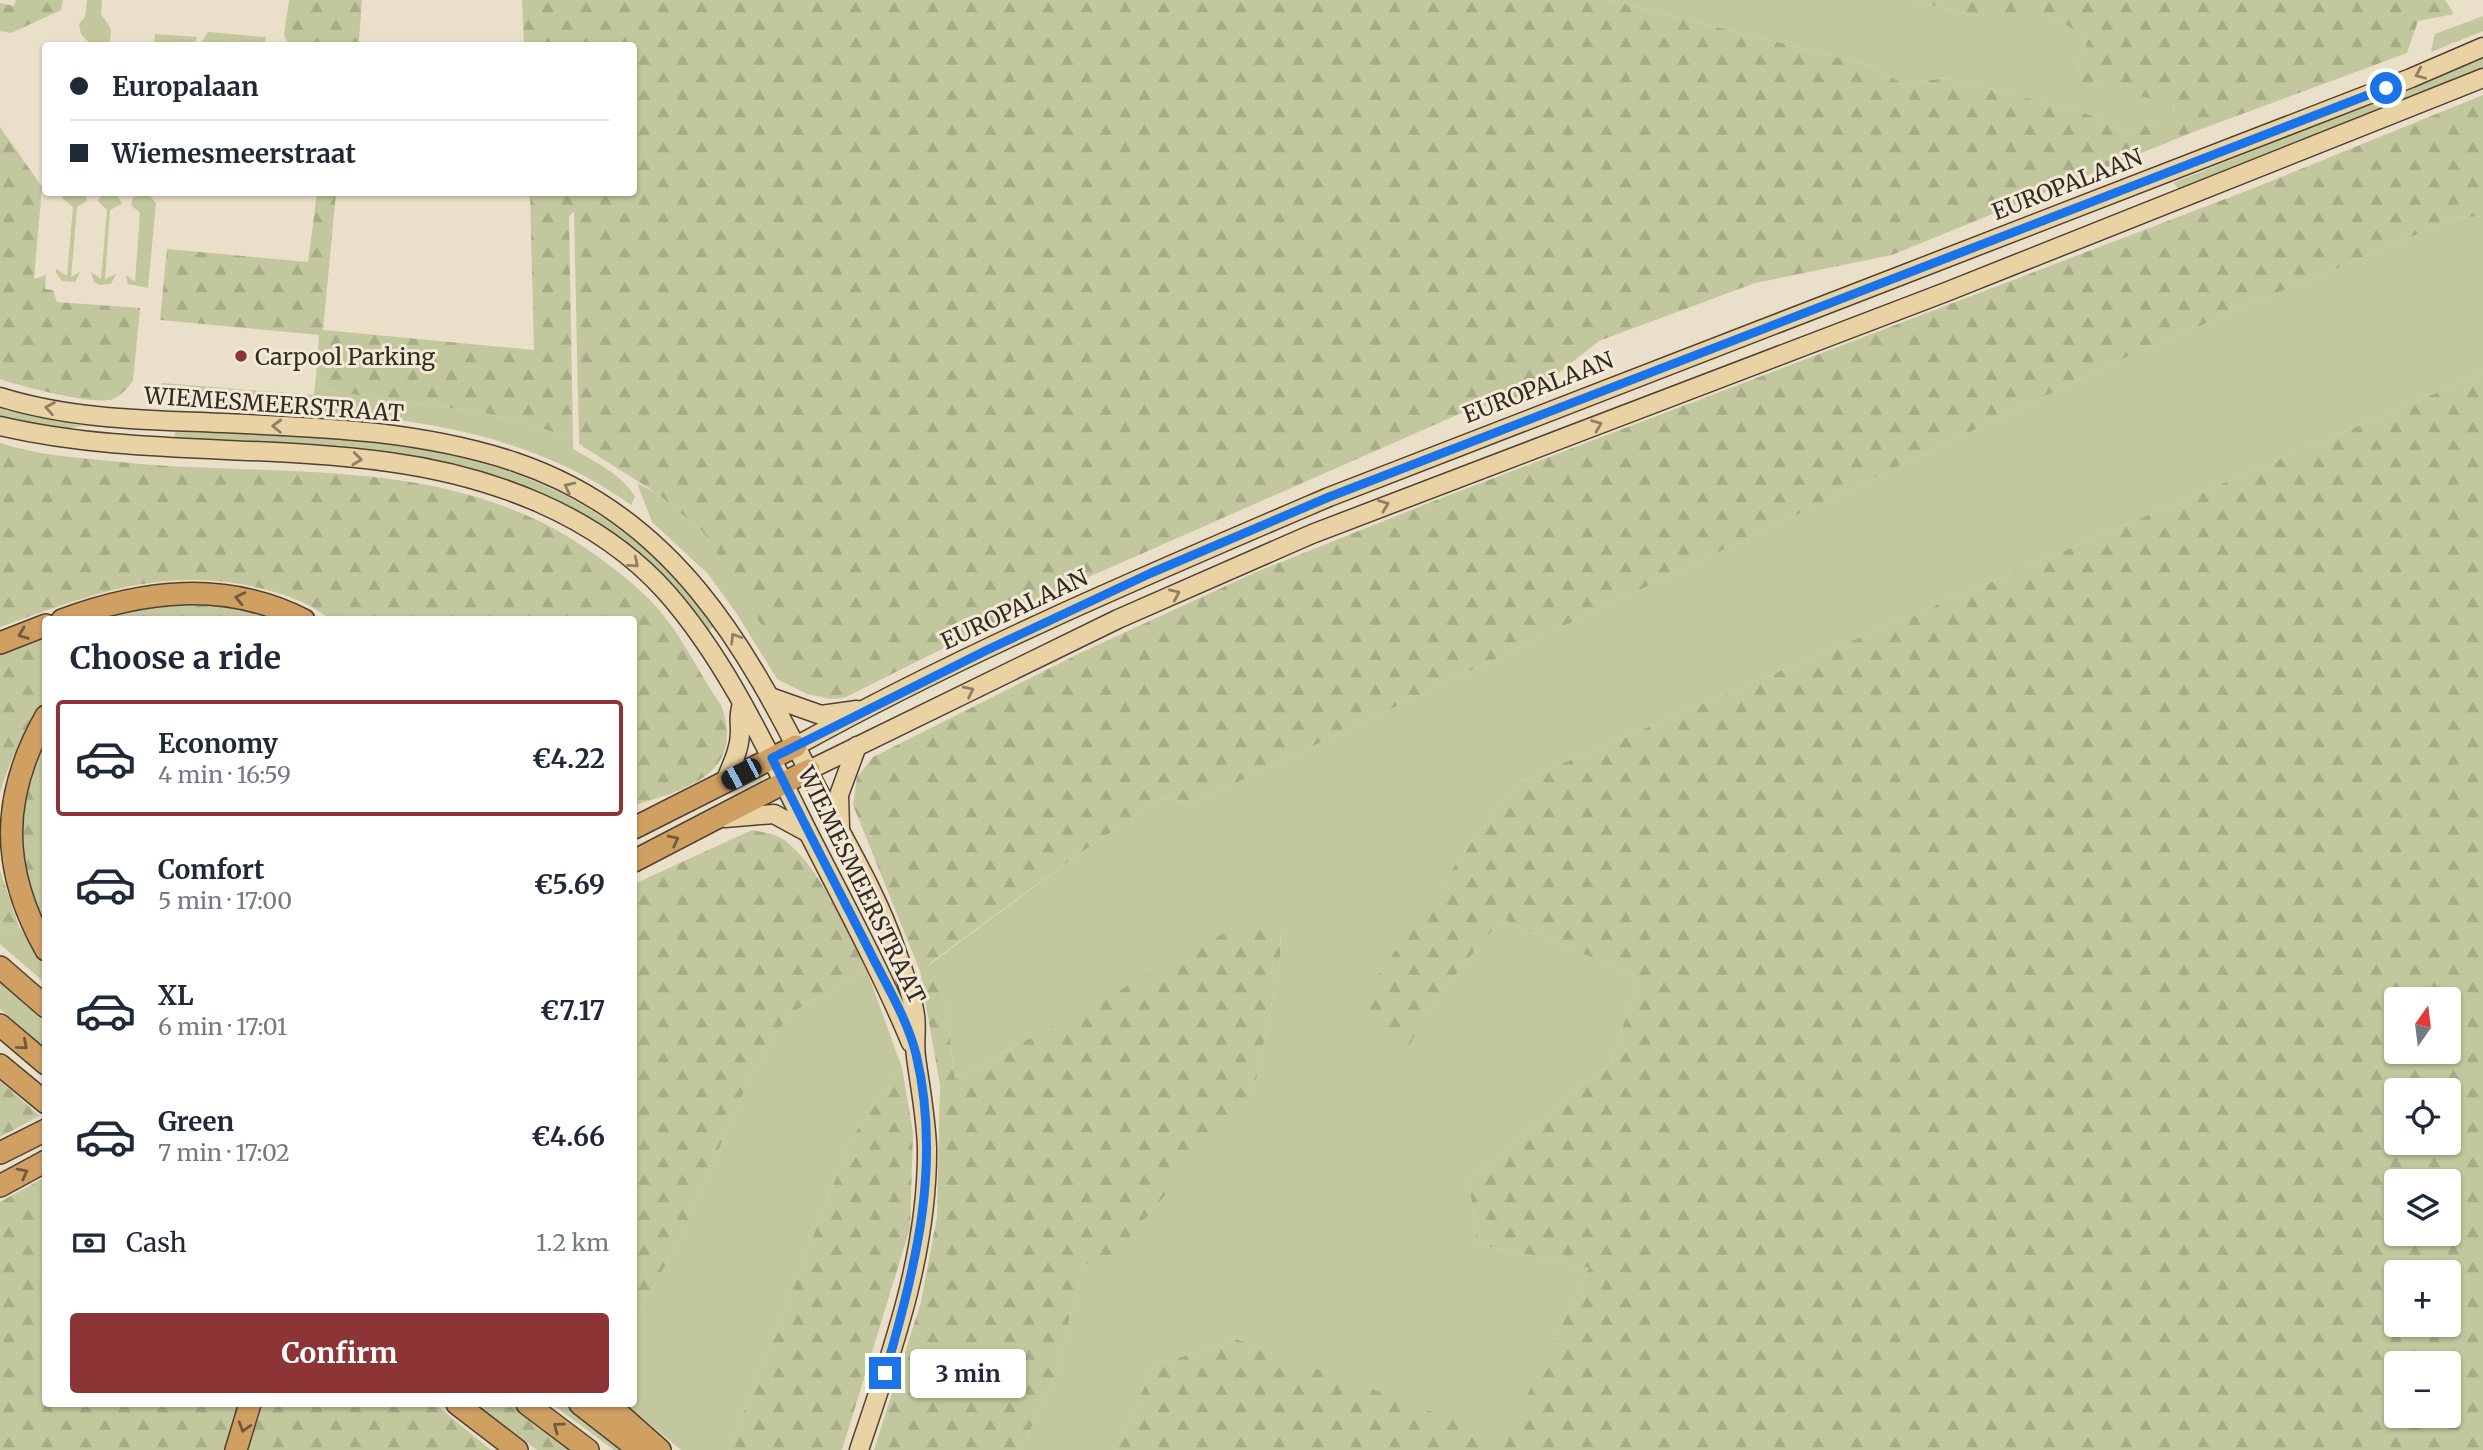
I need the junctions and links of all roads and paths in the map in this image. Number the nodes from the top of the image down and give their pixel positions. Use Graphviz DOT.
graph roads {
  1 [pos="2483,47"];
  2 [pos="2483,78"];
  3 [pos="0,397"];
  4 [pos="0,426"];
  5 [pos="75,616"];
  6 [pos="296,616"];
  7 [pos="42,627"];
  8 [pos="0,643"];
  9 [pos="769,697"];
  10 [pos="742,704"];
  11 [pos="869,709"];
  12 [pos="42,722"];
  13 [pos="796,746"];
  14 [pos="857,746"];
  15 [pos="772,758"];
  16 [pos="809,770"];
  17 [pos="725,782"];
  18 [pos="784,783"];
  19 [pos="712,821"];
  20 [pos="638,824"];
  21 [pos="840,831"];
  22 [pos="810,834"];
  23 [pos="637,859"];
  24 [pos="42,943"];
  25 [pos="0,967"];
  26 [pos="42,1004"];
  27 [pos="0,1025"];
  28 [pos="915,1052"];
  29 [pos="42,1061"];
  30 [pos="0,1065"];
  31 [pos="42,1100"];
  32 [pos="37,1134"];
  33 [pos="0,1153"];
  34 [pos="42,1163"];
  35 [pos="0,1186"];
  36 [pos="249,1407"];
  37 [pos="461,1407"];
  38 [pos="531,1407"];
  39 [pos="584,1407"];
  40 [pos="611,1407"];
  41 [pos="236,1450"];
  42 [pos="517,1450"];
  43 [pos="588,1450"];
  44 [pos="639,1450"];
  45 [pos="660,1450"];
  46 [pos="859,1450"];
  1 -- 11 [label="main road, EUROPALAAN, one-way"];
  14 -- 2 [label="main road, one-way"];
  9 -- 3 [label="main road, WIEMESMEERSTRAAT, one-way"];
  4 -- 10 [label="main road, WIEMESMEERSTRAAT, one-way"];
  6 -- 5 [label="highway, one-way"];
  7 -- 8 [label="highway, one-way"];
  9 -- 11 [label="main road"];
  9 -- 13 [label="main road, WIEMESMEERSTRAAT"];
  10 -- 15 [label="main road, WIEMESMEERSTRAAT"];
  10 -- 17 [label="main road"];
  11 -- 13 [label="main road, EUROPALAAN"];
  12 -- 24 [label="highway"];
  13 -- 15 [label="highway, EUROPALAAN"];
  13 -- 16 [label="main road, WIEMESMEERSTRAAT"];
  14 -- 16 [label="main road"];
  14 -- 21 [label="main road"];
  15 -- 17 [label="highway, EUROPALAAN"];
  15 -- 18 [label="main road, WIEMESMEERSTRAAT"];
  16 -- 18 [label="highway"];
  16 -- 21 [label="main road, WIEMESMEERSTRAAT"];
  17 -- 20 [label="highway, EUROPALAAN"];
  18 -- 19 [label="highway"];
  18 -- 22 [label="main road, WIEMESMEERSTRAAT"];
  19 -- 22 [label="main road"];
  23 -- 19 [label="highway, one-way"];
  21 -- 28 [label="main road, WIEMESMEERSTRAAT"];
  22 -- 28 [label="main road, WIEMESMEERSTRAAT"];
  25 -- 26 [label="highway"];
  27 -- 29 [label="highway, one-way"];
  28 -- 46 [label="main road, WIEMESMEERSTRAAT"];
  30 -- 31 [label="highway"];
  32 -- 33 [label="highway"];
  35 -- 34 [label="highway, one-way"];
  36 -- 41 [label="highway, one-way"];
  37 -- 42 [label="highway"];
  43 -- 38 [label="highway, one-way"];
  39 -- 44 [label="highway"];
  40 -- 45 [label="highway"];
}
